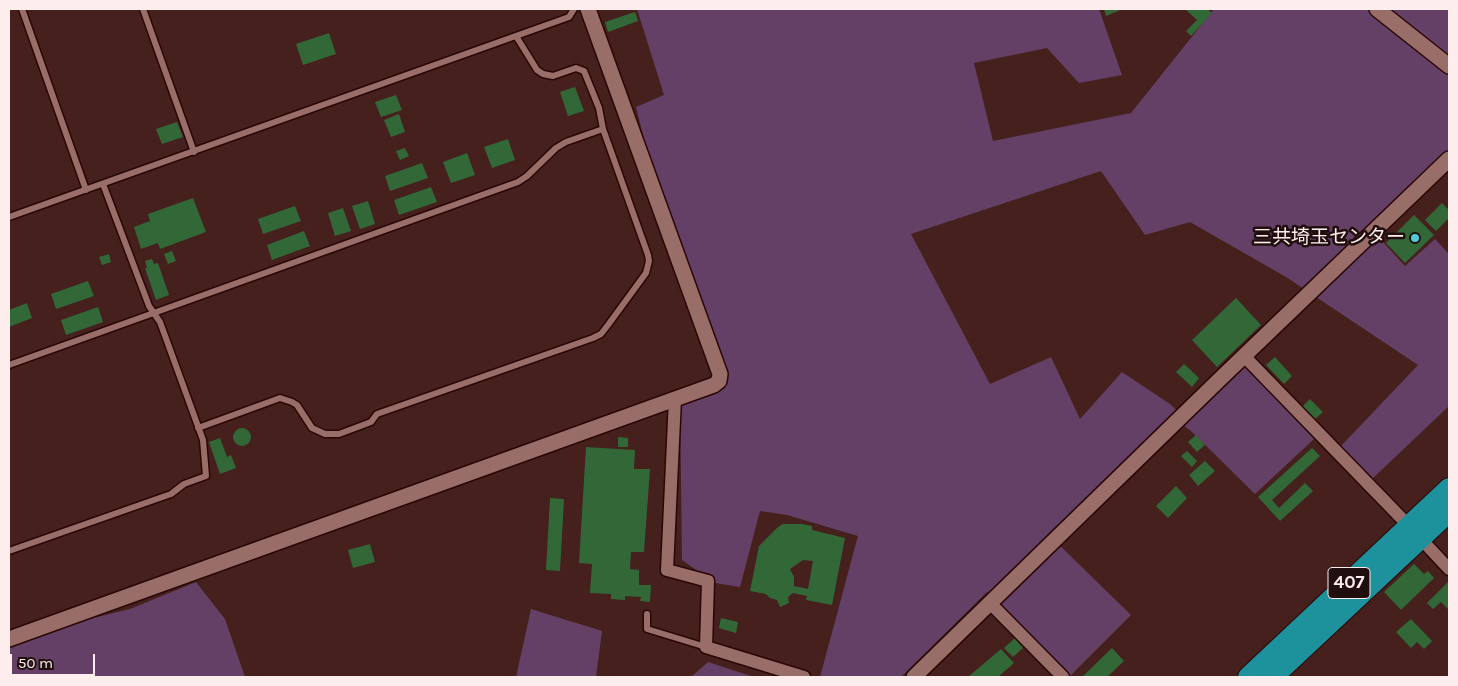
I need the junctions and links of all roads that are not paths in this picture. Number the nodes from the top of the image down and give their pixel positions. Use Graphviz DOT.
graph roads {
  1 [pos="22,9"];
  2 [pos="143,9"];
  3 [pos="574,9"];
  4 [pos="588,9"];
  5 [pos="1378,9"];
  6 [pos="516,36"];
  7 [pos="1449,66"];
  8 [pos="602,129"];
  9 [pos="194,152"];
  10 [pos="1449,159"];
  11 [pos="103,184"];
  12 [pos="86,190"];
  13 [pos="9,218"];
  14 [pos="154,314"];
  15 [pos="1244,356"];
  16 [pos="9,365"];
  17 [pos="675,399"];
  18 [pos="198,428"];
  19 [pos="1449,488"];
  20 [pos="1449,512"];
  21 [pos="1415,532"];
  22 [pos="9,551"];
  23 [pos="1449,569"];
  24 [pos="990,603"];
  25 [pos="647,614"];
  26 [pos="9,639"];
  27 [pos="706,647"];
  28 [pos="804,677"];
  29 [pos="914,677"];
  30 [pos="1063,677"];
  31 [pos="1248,677"];
  32 [pos="1273,677"];
  1 -- 12 [label="lane"];
  2 -- 9 [label="lane"];
  3 -- 6 [label="lane"];
  4 -- 17 [label="street"];
  5 -- 7 [label="street"];
  6 -- 8 [label="lane"];
  6 -- 9 [label="lane"];
  8 -- 14 [label="lane"];
  8 -- 18 [label="lane"];
  9 -- 11 [label="lane"];
  10 -- 15 [label="street"];
  11 -- 12 [label="lane"];
  11 -- 14 [label="lane"];
  12 -- 13 [label="lane"];
  14 -- 16 [label="lane"];
  14 -- 18 [label="lane"];
  15 -- 21 [label="street"];
  15 -- 24 [label="street"];
  17 -- 26 [label="street"];
  17 -- 27 [label="street"];
  18 -- 22 [label="lane"];
  19 -- 21 [label="highway, 407"];
  20 -- 21 [label="highway, 407"];
  21 -- 23 [label="street"];
  21 -- 31 [label="highway, 407"];
  21 -- 32 [label="highway, 407"];
  24 -- 29 [label="street"];
  24 -- 30 [label="street"];
  25 -- 27 [label="lane"];
  27 -- 28 [label="street"];
}
